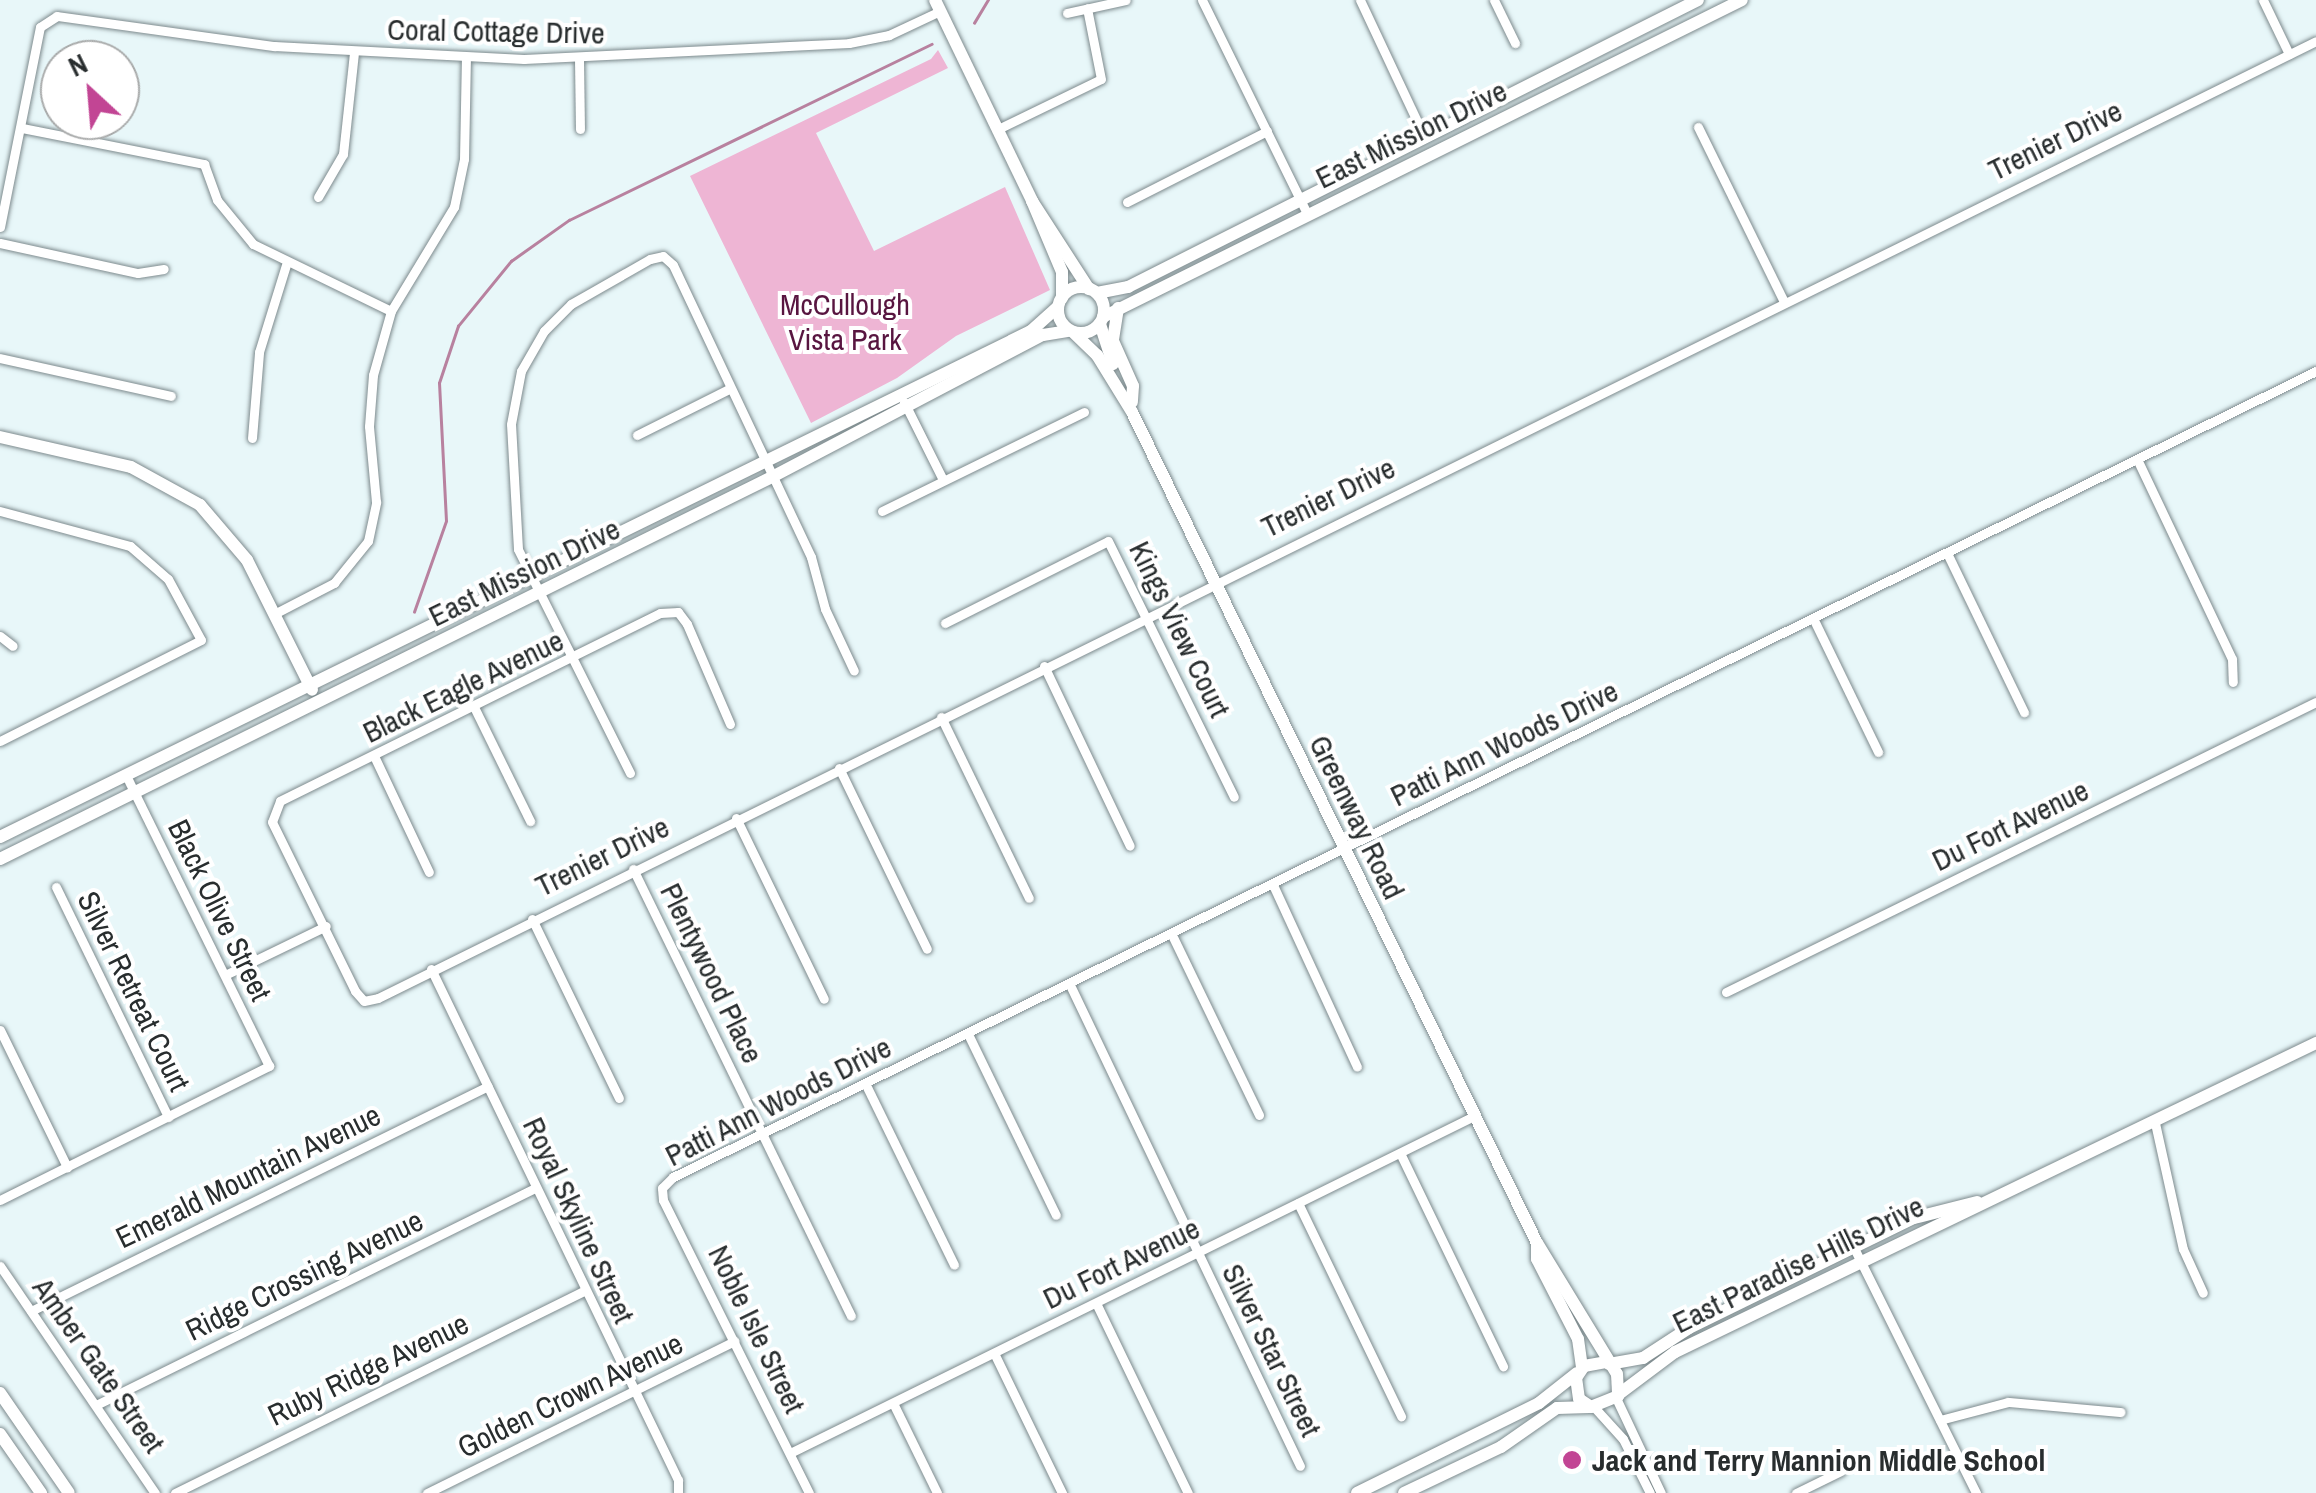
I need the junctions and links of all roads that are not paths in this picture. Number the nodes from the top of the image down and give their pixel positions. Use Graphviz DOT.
graph roads {
  1 [pos="1126,0"];
  2 [pos="1202,0"];
  3 [pos="1360,0"];
  4 [pos="1494,0"];
  5 [pos="1698,0"];
  6 [pos="1742,0"];
  7 [pos="2263,0"];
  8 [pos="938,5"];
  9 [pos="1087,8"];
  10 [pos="1067,13"];
  11 [pos="2316,40"];
  12 [pos="1515,43"];
  13 [pos="354,53"];
  14 [pos="2289,54"];
  15 [pos="466,59"];
  16 [pos="578,59"];
  17 [pos="22,128"];
  18 [pos="1698,128"];
  19 [pos="998,129"];
  20 [pos="580,130"];
  21 [pos="1267,131"];
  22 [pos="1424,136"];
  23 [pos="318,197"];
  24 [pos="1299,197"];
  25 [pos="1032,201"];
  26 [pos="1126,202"];
  27 [pos="1307,214"];
  28 [pos="0,227"];
  29 [pos="0,243"];
  30 [pos="286,265"];
  31 [pos="164,270"];
  32 [pos="1093,291"];
  33 [pos="1060,302"];
  34 [pos="1784,302"];
  35 [pos="1118,308"];
  36 [pos="391,311"];
  37 [pos="1102,321"];
  38 [pos="1072,332"];
  39 [pos="0,358"];
  40 [pos="2316,370"];
  41 [pos="729,389"];
  42 [pos="172,396"];
  43 [pos="904,401"];
  44 [pos="1132,407"];
  45 [pos="1084,412"];
  46 [pos="637,435"];
  47 [pos="0,437"];
  48 [pos="252,438"];
  49 [pos="2137,459"];
  50 [pos="764,461"];
  51 [pos="772,478"];
  52 [pos="943,480"];
  53 [pos="0,511"];
  54 [pos="882,511"];
  55 [pos="1947,554"];
  56 [pos="530,575"];
  57 [pos="1214,581"];
  58 [pos="541,592"];
  59 [pos="274,614"];
  60 [pos="1146,616"];
  61 [pos="1814,618"];
  62 [pos="945,622"];
  63 [pos="0,636"];
  64 [pos="13,646"];
  65 [pos="575,659"];
  66 [pos="1044,666"];
  67 [pos="854,671"];
  68 [pos="2234,682"];
  69 [pos="309,685"];
  70 [pos="317,701"];
  71 [pos="2316,702"];
  72 [pos="475,709"];
  73 [pos="2024,712"];
  74 [pos="941,717"];
  75 [pos="730,724"];
  76 [pos="0,741"];
  77 [pos="1878,752"];
  78 [pos="374,758"];
  79 [pos="838,768"];
  80 [pos="630,773"];
  81 [pos="126,775"];
  82 [pos="135,792"];
  83 [pos="1234,797"];
  84 [pos="736,818"];
  85 [pos="530,821"];
  86 [pos="0,837"];
  87 [pos="1130,846"];
  88 [pos="1345,849"];
  89 [pos="0,860"];
  90 [pos="633,869"];
  91 [pos="430,872"];
  92 [pos="1273,885"];
  93 [pos="56,886"];
  94 [pos="1029,898"];
  95 [pos="532,918"];
  96 [pos="326,926"];
  97 [pos="1172,934"];
  98 [pos="927,949"];
  99 [pos="431,969"];
  100 [pos="224,974"];
  101 [pos="1070,984"];
  102 [pos="1726,992"];
  103 [pos="824,999"];
  104 [pos="0,1030"];
  105 [pos="968,1034"];
  106 [pos="2316,1044"];
  107 [pos="1358,1066"];
  108 [pos="866,1085"];
  109 [pos="488,1086"];
  110 [pos="619,1098"];
  111 [pos="1259,1114"];
  112 [pos="1474,1116"];
  113 [pos="168,1117"];
  114 [pos="2155,1123"];
  115 [pos="764,1135"];
  116 [pos="1400,1153"];
  117 [pos="67,1167"];
  118 [pos="662,1188"];
  119 [pos="534,1190"];
  120 [pos="0,1200"];
  121 [pos="1298,1203"];
  122 [pos="1056,1215"];
  123 [pos="1536,1243"];
  124 [pos="1198,1252"];
  125 [pos="1857,1254"];
  126 [pos="954,1265"];
  127 [pos="0,1266"];
  128 [pos="583,1291"];
  129 [pos="2203,1293"];
  130 [pos="1096,1303"];
  131 [pos="31,1311"];
  132 [pos="851,1316"];
  133 [pos="736,1341"];
  134 [pos="994,1353"];
  135 [pos="1608,1363"];
  136 [pos="1503,1366"];
  137 [pos="1581,1370"];
  138 [pos="632,1392"];
  139 [pos="0,1393"];
  140 [pos="1617,1396"];
  141 [pos="893,1403"];
  142 [pos="96,1406"];
  143 [pos="1592,1407"];
  144 [pos="2121,1412"];
  145 [pos="1402,1416"];
  146 [pos="1940,1420"];
  147 [pos="0,1434"];
  148 [pos="790,1454"];
  149 [pos="1300,1466"];
  150 [pos="1841,1471"];
  151 [pos="678,1492"];
  152 [pos="41,1493"];
  153 [pos="69,1493"];
  154 [pos="155,1493"];
  155 [pos="175,1493"];
  156 [pos="427,1493"];
  157 [pos="809,1493"];
  158 [pos="937,1493"];
  159 [pos="1062,1493"];
  160 [pos="1188,1493"];
  161 [pos="1357,1493"];
  162 [pos="1404,1493"];
  163 [pos="1650,1493"];
  164 [pos="1662,1493"];
  165 [pos="1796,1493"];
  166 [pos="1976,1493"];
  1 -- 9 [label="street"];
  2 -- 21 [label="street"];
  3 -- 22 [label="street"];
  4 -- 12 [label="street"];
  5 -- 22 [label="street, East Mission Drive"];
  6 -- 27 [label="street, East Mission Drive"];
  7 -- 14 [label="street"];
  8 -- 16 [label="street, Coral Cottage Drive"];
  8 -- 19 [label="street"];
  9 -- 10 [label="street"];
  9 -- 19 [label="street"];
  11 -- 14 [label="street, Trenier Drive"];
  13 -- 15 [label="street, Coral Cottage Drive"];
  13 -- 17 [label="street, Coral Cottage Drive"];
  13 -- 23 [label="street"];
  14 -- 34 [label="street, Trenier Drive"];
  15 -- 16 [label="street, Coral Cottage Drive"];
  15 -- 36 [label="street"];
  16 -- 20 [label="street"];
  17 -- 28 [label="street"];
  17 -- 30 [label="street"];
  18 -- 34 [label="street"];
  19 -- 25 [label="street"];
  21 -- 24 [label="street"];
  21 -- 26 [label="street"];
  22 -- 24 [label="street, East Mission Drive"];
  24 -- 27 [label="street"];
  24 -- 32 [label="street, East Mission Drive"];
  25 -- 32 [label="street"];
  25 -- 33 [label="street"];
  27 -- 35 [label="street, East Mission Drive"];
  29 -- 31 [label="street"];
  30 -- 36 [label="street"];
  30 -- 48 [label="street"];
  32 -- 33 [label="street, East Mission Drive"];
  32 -- 37 [label="street, Greenway Road"];
  33 -- 38 [label="street, Greenway Road"];
  33 -- 43 [label="street, East Mission Drive"];
  34 -- 57 [label="street, Trenier Drive"];
  35 -- 37 [label="street, East Mission Drive"];
  35 -- 44 [label="street"];
  36 -- 59 [label="street"];
  37 -- 38 [label="street, East Mission Drive"];
  37 -- 44 [label="street, Greenway Road"];
  38 -- 43 [label="street, East Mission Drive"];
  38 -- 44 [label="street, Greenway Road"];
  39 -- 42 [label="street"];
  40 -- 49 [label="street, Patti Ann Woods Drive"];
  41 -- 46 [label="street"];
  41 -- 50 [label="street"];
  41 -- 56 [label="street"];
  43 -- 50 [label="street, East Mission Drive"];
  43 -- 51 [label="street, East Mission Drive"];
  43 -- 52 [label="street"];
  44 -- 57 [label="street, Greenway Road"];
  45 -- 52 [label="street"];
  47 -- 59 [label="street"];
  49 -- 55 [label="street, Patti Ann Woods Drive"];
  49 -- 68 [label="street"];
  50 -- 51 [label="street"];
  50 -- 56 [label="street, East Mission Drive"];
  51 -- 58 [label="street, East Mission Drive"];
  51 -- 67 [label="street"];
  52 -- 54 [label="street"];
  53 -- 76 [label="street"];
  55 -- 61 [label="street, Patti Ann Woods Drive"];
  55 -- 73 [label="street"];
  56 -- 58 [label="street"];
  56 -- 69 [label="street, East Mission Drive"];
  57 -- 60 [label="street, Trenier Drive"];
  57 -- 88 [label="street, Greenway Road"];
  58 -- 65 [label="street"];
  58 -- 70 [label="street, East Mission Drive"];
  59 -- 69 [label="street"];
  60 -- 62 [label="street, Kings View Court"];
  60 -- 66 [label="street, Trenier Drive"];
  60 -- 83 [label="street, Kings View Court"];
  61 -- 77 [label="street"];
  61 -- 88 [label="street, Patti Ann Woods Drive"];
  63 -- 64 [label="street"];
  65 -- 72 [label="street, Black Eagle Avenue"];
  65 -- 75 [label="street, Black Eagle Avenue"];
  65 -- 80 [label="street"];
  66 -- 74 [label="street, Trenier Drive"];
  66 -- 87 [label="street"];
  69 -- 70 [label="street"];
  69 -- 81 [label="street, East Mission Drive"];
  70 -- 82 [label="street, East Mission Drive"];
  71 -- 102 [label="street, Du Fort Avenue"];
  72 -- 78 [label="street, Black Eagle Avenue"];
  72 -- 85 [label="street"];
  74 -- 79 [label="street, Trenier Drive"];
  74 -- 94 [label="street"];
  78 -- 91 [label="street"];
  78 -- 96 [label="street, Black Eagle Avenue"];
  79 -- 84 [label="street, Trenier Drive"];
  79 -- 98 [label="street"];
  81 -- 82 [label="street, Black Olive Street"];
  81 -- 86 [label="street, East Mission Drive"];
  82 -- 89 [label="street, East Mission Drive"];
  82 -- 100 [label="street, Black Olive Street"];
  84 -- 90 [label="street, Trenier Drive"];
  84 -- 103 [label="street"];
  88 -- 92 [label="street, Patti Ann Woods Drive"];
  88 -- 112 [label="street, Greenway Road"];
  90 -- 95 [label="street, Trenier Drive"];
  90 -- 115 [label="street, Plentywood Place"];
  92 -- 97 [label="street, Patti Ann Woods Drive"];
  92 -- 107 [label="street"];
  93 -- 113 [label="street, Silver Retreat Court"];
  95 -- 99 [label="street, Trenier Drive"];
  95 -- 110 [label="street"];
  96 -- 99 [label="street, Trenier Drive"];
  96 -- 100 [label="street"];
  97 -- 101 [label="street, Patti Ann Woods Drive"];
  97 -- 111 [label="street"];
  99 -- 109 [label="street, Royal Skyline Street"];
  100 -- 113 [label="street, Black Olive Street"];
  101 -- 105 [label="street, Patti Ann Woods Drive"];
  101 -- 124 [label="street, Silver Star Street"];
  104 -- 117 [label="street"];
  105 -- 108 [label="street, Patti Ann Woods Drive"];
  105 -- 122 [label="street"];
  106 -- 114 [label="street, East Paradise Hills Drive"];
  108 -- 115 [label="street, Patti Ann Woods Drive"];
  108 -- 126 [label="street"];
  109 -- 119 [label="street, Royal Skyline Street"];
  109 -- 131 [label="street, Emerald Mountain Avenue"];
  112 -- 116 [label="street, Du Fort Avenue"];
  112 -- 123 [label="street, Greenway Road"];
  113 -- 117 [label="street"];
  114 -- 125 [label="street, East Paradise Hills Drive"];
  114 -- 129 [label="street"];
  115 -- 118 [label="street, Patti Ann Woods Drive"];
  115 -- 132 [label="street, Plentywood Place"];
  116 -- 121 [label="street, Du Fort Avenue"];
  116 -- 136 [label="street"];
  117 -- 120 [label="street"];
  118 -- 133 [label="street, Noble Isle Street"];
  119 -- 128 [label="street, Royal Skyline Street"];
  119 -- 142 [label="street, Ridge Crossing Avenue"];
  121 -- 124 [label="street, Du Fort Avenue"];
  121 -- 145 [label="street"];
  123 -- 135 [label="street, Greenway Road"];
  123 -- 137 [label="street, Greenway Road"];
  124 -- 130 [label="street, Du Fort Avenue"];
  124 -- 149 [label="street, Silver Star Street"];
  125 -- 135 [label="street, East Paradise Hills Drive"];
  125 -- 140 [label="street, East Paradise Hills Drive"];
  125 -- 146 [label="street"];
  127 -- 131 [label="street, Amber Gate Street"];
  128 -- 138 [label="street, Royal Skyline Street"];
  128 -- 155 [label="street, Ruby Ridge Avenue"];
  130 -- 134 [label="street, Du Fort Avenue"];
  130 -- 160 [label="street"];
  131 -- 142 [label="street, Amber Gate Street"];
  133 -- 138 [label="street, Golden Crown Avenue"];
  133 -- 148 [label="street, Noble Isle Street"];
  134 -- 141 [label="street, Du Fort Avenue"];
  134 -- 159 [label="street"];
  135 -- 137 [label="street"];
  135 -- 140 [label="street"];
  137 -- 143 [label="street"];
  137 -- 161 [label="street"];
  138 -- 151 [label="street, Royal Skyline Street"];
  138 -- 156 [label="street, Golden Crown Avenue"];
  139 -- 153 [label="street"];
  140 -- 143 [label="street"];
  140 -- 164 [label="street"];
  141 -- 148 [label="street, Du Fort Avenue"];
  141 -- 158 [label="street"];
  142 -- 154 [label="street, Amber Gate Street"];
  143 -- 162 [label="street"];
  143 -- 163 [label="street"];
  144 -- 146 [label="street"];
  146 -- 166 [label="street"];
  147 -- 152 [label="street"];
  148 -- 157 [label="street, Noble Isle Street"];
  150 -- 165 [label="street"];
}
